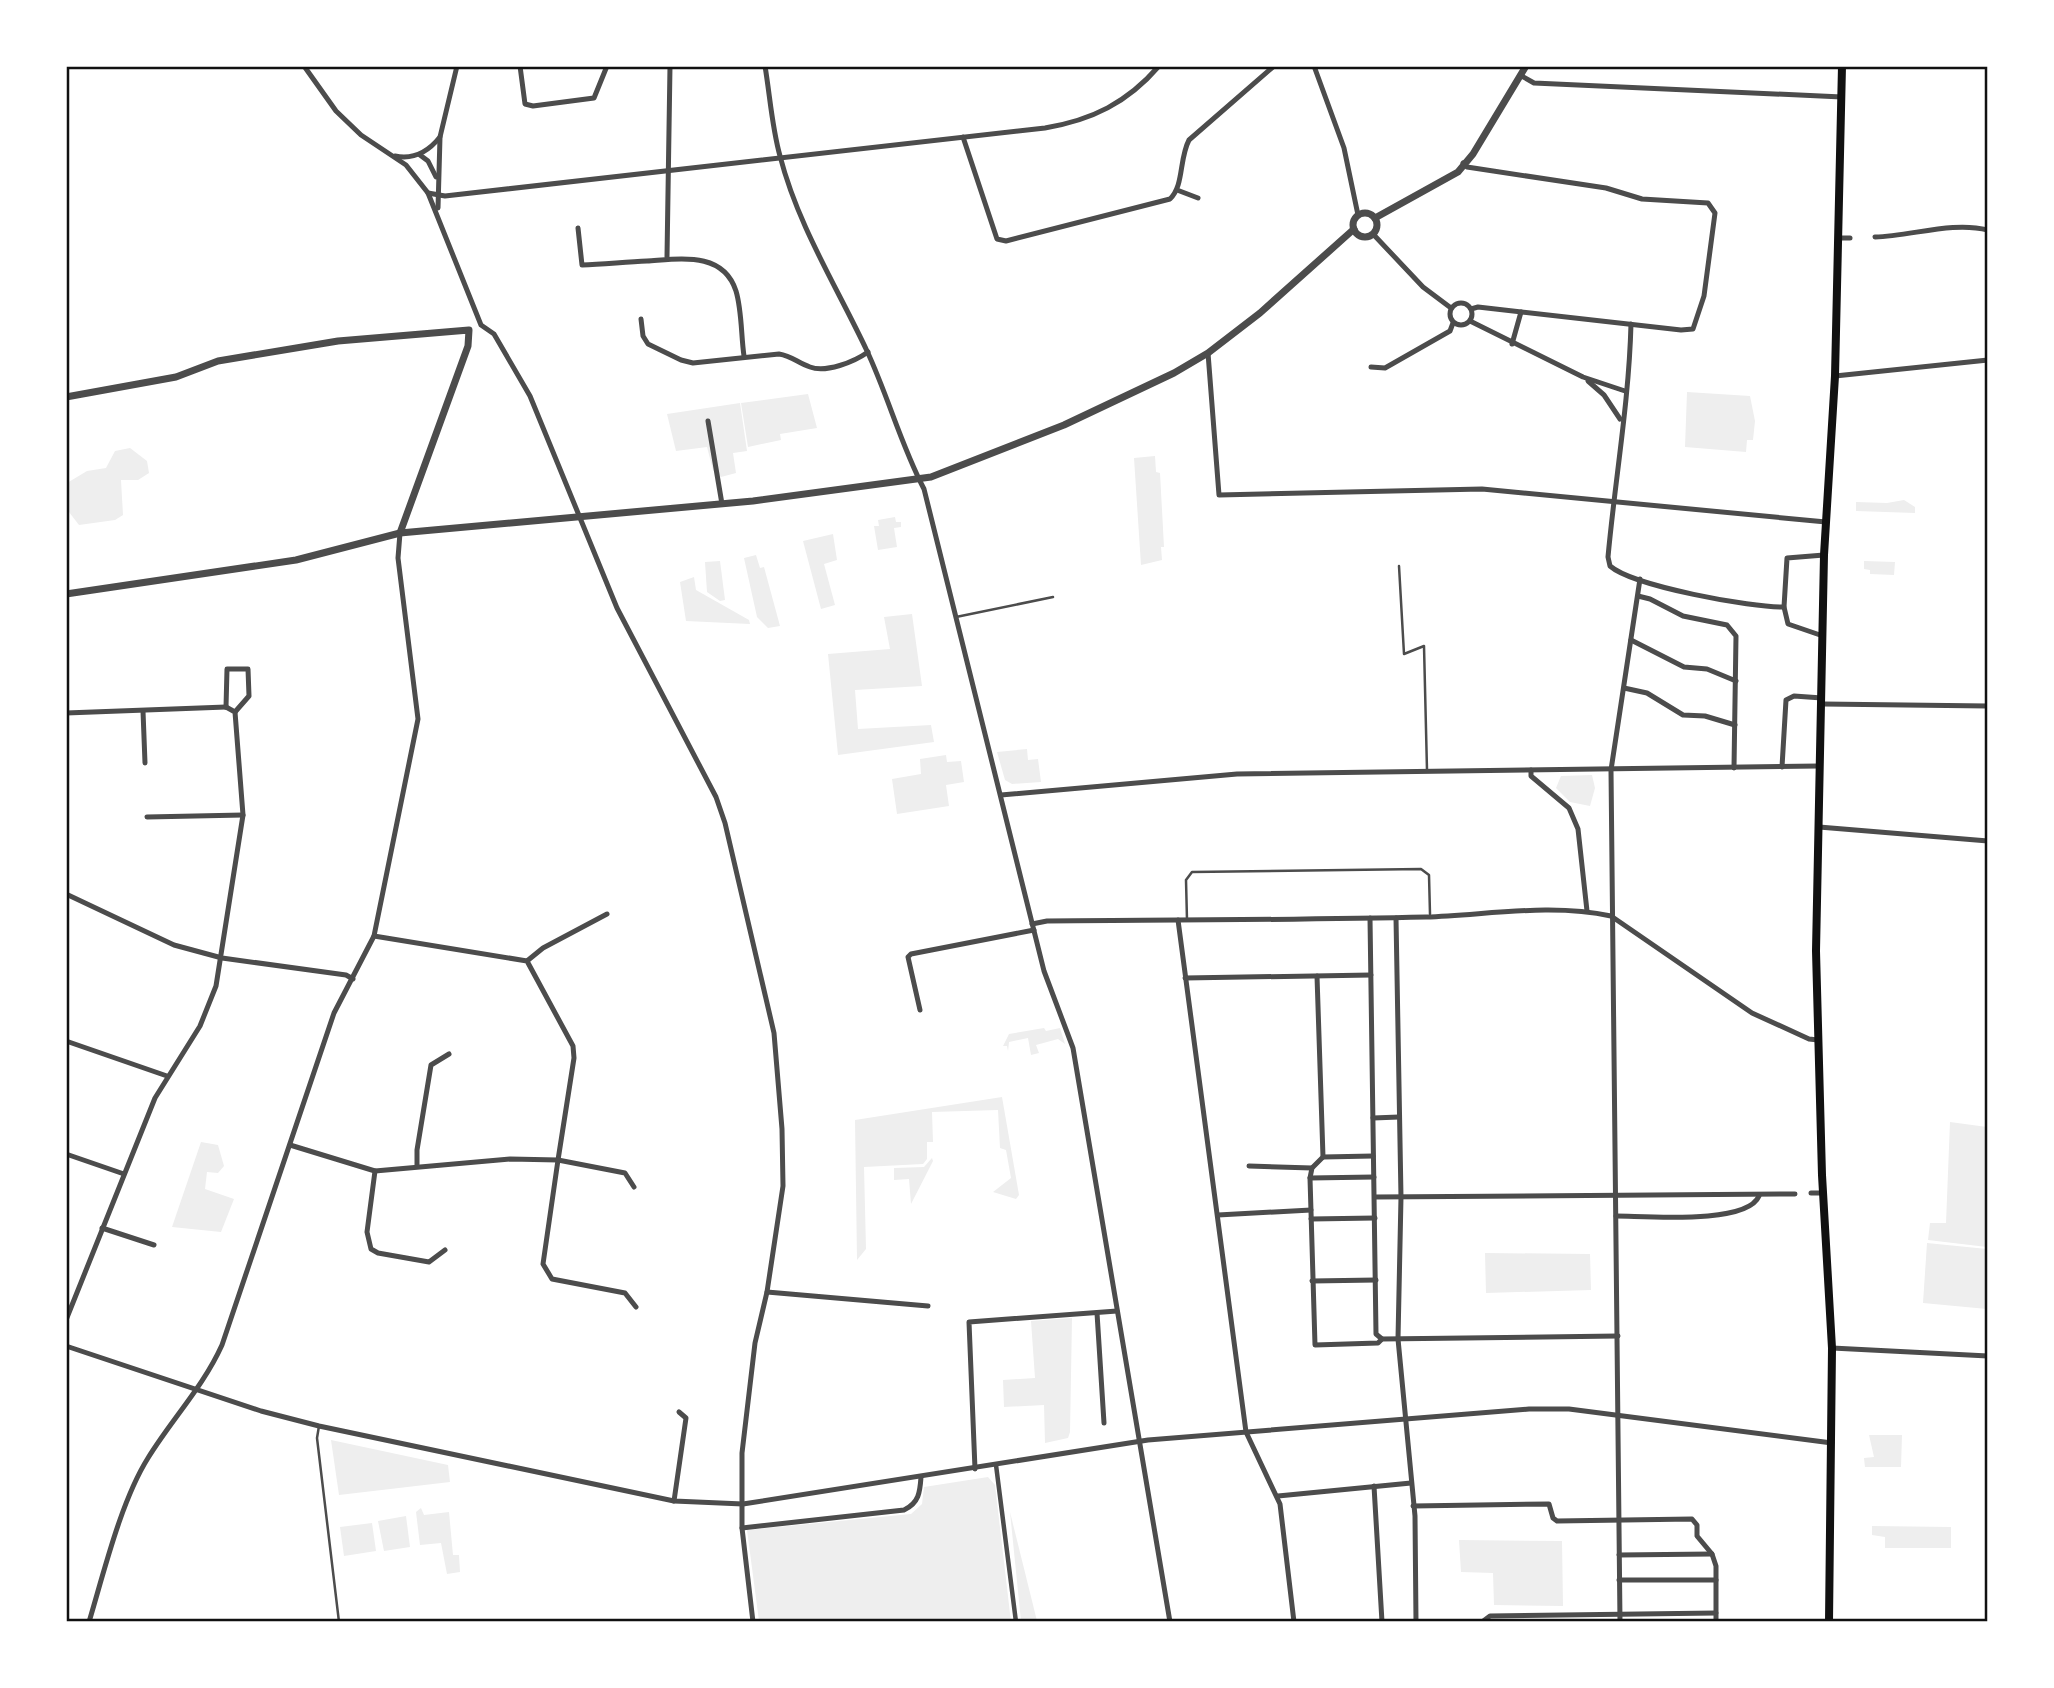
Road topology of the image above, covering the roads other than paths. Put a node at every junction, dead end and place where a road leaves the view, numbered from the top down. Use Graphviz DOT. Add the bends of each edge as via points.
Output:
graph roads {
  1 [pos="304,66"];
  2 [pos="457,66"];
  3 [pos="520,66"];
  4 [pos="607,66"];
  5 [pos="670,66"];
  6 [pos="765,66"];
  7 [pos="1159,66"];
  8 [pos="1274,66"];
  9 [pos="1314,66"];
  10 [pos="1526,66"];
  11 [pos="1842,66"];
  12 [pos="1520,75"];
  13 [pos="1842,97"];
  14 [pos="440,137"];
  15 [pos="963,137"];
  16 [pos="387,153"];
  17 [pos="420,155"];
  18 [pos="780,156"];
  19 [pos="1463,163"];
  20 [pos="666,170"];
  21 [pos="437,180"];
  22 [pos="1177,190"];
  23 [pos="428,193"];
  24 [pos="437,194"];
  25 [pos="1198,198"];
  26 [pos="438,213"];
  27 [pos="1358,215"];
  28 [pos="1375,218"];
  29 [pos="579,228"];
  30 [pos="1354,229"];
  31 [pos="1987,230"];
  32 [pos="1373,234"];
  33 [pos="1850,237"];
  34 [pos="1875,237"];
  35 [pos="1839,238"];
  36 [pos="667,257"];
  37 [pos="1451,308"];
  38 [pos="1471,309"];
  39 [pos="1521,312"];
  40 [pos="641,319"];
  41 [pos="1470,321"];
  42 [pos="1453,323"];
  43 [pos="1631,324"];
  44 [pos="481,325"];
  45 [pos="469,330"];
  46 [pos="1512,344"];
  47 [pos="868,352"];
  48 [pos="1208,353"];
  49 [pos="744,356"];
  50 [pos="1987,360"];
  51 [pos="1371,367"];
  52 [pos="1835,376"];
  53 [pos="1583,377"];
  54 [pos="1625,391"];
  55 [pos="66,397"];
  56 [pos="1621,420"];
  57 [pos="708,421"];
  58 [pos="917,477"];
  59 [pos="1613,502"];
  60 [pos="722,504"];
  61 [pos="578,518"];
  62 [pos="1826,522"];
  63 [pos="400,533"];
  64 [pos="1824,555"];
  65 [pos="1399,566"];
  66 [pos="1640,579"];
  67 [pos="66,594"];
  68 [pos="1638,596"];
  69 [pos="1053,597"];
  70 [pos="1784,607"];
  71 [pos="956,617"];
  72 [pos="1823,636"];
  73 [pos="1632,640"];
  74 [pos="1736,681"];
  75 [pos="1624,688"];
  76 [pos="1823,701"];
  77 [pos="226,706"];
  78 [pos="1987,706"];
  79 [pos="143,711"];
  80 [pos="235,712"];
  81 [pos="66,713"];
  82 [pos="1735,725"];
  83 [pos="145,763"];
  84 [pos="1819,766"];
  85 [pos="1782,767"];
  86 [pos="1734,768"];
  87 [pos="1427,770"];
  88 [pos="1531,770"];
  89 [pos="1611,770"];
  90 [pos="1001,795"];
  91 [pos="243,815"];
  92 [pos="147,817"];
  93 [pos="1819,827"];
  94 [pos="1987,841"];
  95 [pos="66,894"];
  96 [pos="1587,911"];
  97 [pos="607,914"];
  98 [pos="1611,916"];
  99 [pos="1430,917"];
  100 [pos="1370,918"];
  101 [pos="1396,918"];
  102 [pos="1178,920"];
  103 [pos="1187,920"];
  104 [pos="1033,927"];
  105 [pos="374,936"];
  106 [pos="222,958"];
  107 [pos="527,961"];
  108 [pos="1371,975"];
  109 [pos="1317,976"];
  110 [pos="1185,978"];
  111 [pos="353,979"];
  112 [pos="920,1010"];
  113 [pos="1818,1040"];
  114 [pos="66,1041"];
  115 [pos="449,1054"];
  116 [pos="167,1076"];
  117 [pos="1399,1117"];
  118 [pos="1373,1118"];
  119 [pos="290,1145"];
  120 [pos="66,1154"];
  121 [pos="1373,1156"];
  122 [pos="1323,1157"];
  123 [pos="558,1160"];
  124 [pos="417,1166"];
  125 [pos="1249,1166"];
  126 [pos="1312,1168"];
  127 [pos="375,1171"];
  128 [pos="124,1174"];
  129 [pos="1374,1177"];
  130 [pos="1310,1178"];
  131 [pos="634,1186"];
  132 [pos="1811,1193"];
  133 [pos="1824,1193"];
  134 [pos="1795,1194"];
  135 [pos="1616,1196"];
  136 [pos="1759,1196"];
  137 [pos="1375,1197"];
  138 [pos="1401,1197"];
  139 [pos="1311,1210"];
  140 [pos="1219,1215"];
  141 [pos="1616,1216"];
  142 [pos="1375,1218"];
  143 [pos="1311,1219"];
  144 [pos="102,1228"];
  145 [pos="154,1245"];
  146 [pos="445,1250"];
  147 [pos="1376,1280"];
  148 [pos="1312,1281"];
  149 [pos="767,1292"];
  150 [pos="928,1306"];
  151 [pos="636,1307"];
  152 [pos="1117,1311"];
  153 [pos="1097,1312"];
  154 [pos="66,1320"];
  155 [pos="1618,1336"];
  156 [pos="1382,1339"];
  157 [pos="1398,1339"];
  158 [pos="66,1346"];
  159 [pos="1832,1348"];
  160 [pos="1987,1356"];
  161 [pos="198,1390"];
  162 [pos="679,1412"];
  163 [pos="1618,1416"];
  164 [pos="1407,1417"];
  165 [pos="1104,1423"];
  166 [pos="319,1426"];
  167 [pos="1246,1432"];
  168 [pos="1139,1442"];
  169 [pos="1832,1443"];
  170 [pos="996,1465"];
  171 [pos="975,1469"];
  172 [pos="921,1477"];
  173 [pos="1411,1483"];
  174 [pos="1374,1486"];
  175 [pos="1278,1496"];
  176 [pos="674,1501"];
  177 [pos="743,1504"];
  178 [pos="1413,1506"];
  179 [pos="1618,1519"];
  180 [pos="741,1528"];
  181 [pos="1712,1554"];
  182 [pos="1619,1555"];
  183 [pos="1619,1580"];
  184 [pos="1716,1580"];
  185 [pos="1716,1613"];
  186 [pos="1620,1614"];
  187 [pos="89,1622"];
  188 [pos="339,1622"];
  189 [pos="754,1622"];
  190 [pos="1016,1622"];
  191 [pos="1170,1622"];
  192 [pos="1294,1622"];
  193 [pos="1382,1622"];
  194 [pos="1416,1622"];
  195 [pos="1482,1622"];
  196 [pos="1620,1622"];
  197 [pos="1716,1622"];
  198 [pos="1829,1622"];
  1 -- 16 [label="street" via="336,111"];
  2 -- 14 [label="street"];
  3 -- 4 [label="street" via="522,98 533,106 594,98"];
  5 -- 20 [label="street"];
  6 -- 18 [label="street"];
  7 -- 15 [label="street" via="1125,99 1083,120"];
  8 -- 22 [label="street" via="1189,140 1182,153"];
  9 -- 27 [label="street" via="1344,148"];
  10 -- 12 [label="street"];
  11 -- 13 [label="main road"];
  12 -- 13 [label="street" via="1534,83"];
  12 -- 19 [label="street" via="1473,154"];
  13 -- 35 [label="main road"];
  14 -- 17 [label="street"];
  14 -- 21 [label="street"];
  15 -- 18 [label="street"];
  15 -- 22 [label="street" via="1001,242 1162,202"];
  16 -- 17 [label="street" via="405,158"];
  16 -- 23 [label="street" via="406,165"];
  17 -- 21 [label="street"];
  18 -- 20 [label="street"];
  18 -- 47 [label="street" via="821,265"];
  19 -- 28 [label="street" via="1458,172"];
  19 -- 43 [label="street" via="1606,188 1642,199 1713,206 1704,296 1693,329"];
  20 -- 24 [label="street"];
  20 -- 36 [label="street"];
  21 -- 24 [label="street"];
  22 -- 25 [label="street"];
  23 -- 24 [label="street"];
  23 -- 26 [label="street"];
  24 -- 26 [label="street"];
  26 -- 44 [label="street"];
  27 -- 28 [label="street" via="1367,213"];
  27 -- 30 [label="street"];
  28 -- 32 [label="street"];
  29 -- 36 [label="street" via="582,265"];
  30 -- 32 [label="street" via="1362,236"];
  30 -- 48 [label="street"];
  31 -- 34 [label="street" via="1926,230 1909,236"];
  32 -- 37 [label="street" via="1423,287"];
  33 -- 35 [label="street"];
  35 -- 52 [label="main road"];
  36 -- 49 [label="street" via="705,260 723,271 736,290"];
  37 -- 38 [label="street" via="1460,303"];
  37 -- 42 [label="street"];
  38 -- 39 [label="street"];
  38 -- 41 [label="street"];
  39 -- 43 [label="street"];
  39 -- 46 [label="street"];
  40 -- 49 [label="street" via="648,344 681,360 693,363"];
  41 -- 42 [label="street" via="1460,326"];
  41 -- 46 [label="street"];
  42 -- 51 [label="street" via="1450,331 1385,368"];
  43 -- 54 [label="street"];
  44 -- 45 [label="street"];
  44 -- 61 [label="street" via="495,334 530,396"];
  45 -- 55 [label="street" via="312,345 218,361 176,377"];
  45 -- 63 [label="street" via="468,346"];
  46 -- 53 [label="street"];
  47 -- 49 [label="street" via="825,368 807,366 790,355"];
  47 -- 58 [label="street"];
  48 -- 58 [label="street" via="1158,382 1064,425 931,477"];
  48 -- 59 [label="street" via="1219,495 1482,489"];
  50 -- 52 [label="street"];
  52 -- 62 [label="main road"];
  53 -- 54 [label="street"];
  53 -- 56 [label="street"];
  54 -- 56 [label="street"];
  56 -- 59 [label="street"];
  57 -- 60 [label="street"];
  58 -- 60 [label="street"];
  58 -- 71 [label="street" via="924,489"];
  59 -- 62 [label="street"];
  59 -- 66 [label="street" via="1610,566"];
  60 -- 61 [label="street"];
  61 -- 63 [label="street"];
  61 -- 149 [label="street" via="617,608 716,797 738,877 774,1033 782,1129 783,1186"];
  62 -- 64 [label="main road"];
  63 -- 67 [label="street" via="296,560"];
  63 -- 105 [label="street" via="398,558 418,719"];
  64 -- 70 [label="street" via="1787,558"];
  64 -- 72 [label="main road"];
  65 -- 87 [label="lane" via="1404,654 1424,646"];
  66 -- 68 [label="street"];
  66 -- 70 [label="street" via="1755,607"];
  68 -- 73 [label="street"];
  68 -- 74 [label="street" via="1683,616 1727,625 1736,636"];
  69 -- 71 [label="lane"];
  70 -- 72 [label="street" via="1787,624"];
  71 -- 90 [label="street"];
  72 -- 76 [label="main road"];
  73 -- 74 [label="street" via="1684,667 1707,669"];
  73 -- 75 [label="street"];
  74 -- 82 [label="street"];
  75 -- 82 [label="street" via="1647,693 1683,715"];
  75 -- 89 [label="street"];
  76 -- 78 [label="street"];
  76 -- 84 [label="main road"];
  76 -- 85 [label="street" via="1794,696 1786,700"];
  77 -- 79 [label="street"];
  77 -- 80 [label="street"];
  77 -- 80 [label="street" via="227,669 248,669 249,696"];
  79 -- 81 [label="street"];
  79 -- 83 [label="street"];
  80 -- 91 [label="street"];
  82 -- 86 [label="street"];
  84 -- 85 [label="street"];
  84 -- 93 [label="main road"];
  85 -- 86 [label="street"];
  86 -- 89 [label="street"];
  87 -- 88 [label="street"];
  87 -- 90 [label="street" via="1237,774"];
  88 -- 89 [label="street"];
  88 -- 96 [label="street" via="1531,776 1569,808 1578,829"];
  89 -- 98 [label="street"];
  90 -- 104 [label="street"];
  91 -- 92 [label="street"];
  91 -- 106 [label="street"];
  93 -- 94 [label="street"];
  93 -- 113 [label="main road"];
  95 -- 106 [label="street" via="174,945"];
  96 -- 98 [label="street"];
  96 -- 99 [label="street"];
  97 -- 107 [label="street"];
  98 -- 113 [label="street" via="1752,1013"];
  98 -- 135 [label="street"];
  99 -- 101 [label="street"];
  99 -- 103 [label="lane" via="1429,875 1422,869 1192,872 1186,880"];
  100 -- 101 [label="street"];
  100 -- 103 [label="street"];
  100 -- 108 [label="street"];
  101 -- 117 [label="street"];
  102 -- 103 [label="street"];
  102 -- 104 [label="street" via="1047,921"];
  102 -- 110 [label="street"];
  104 -- 112 [label="street" via="911,954"];
  104 -- 152 [label="street" via="1073,1048"];
  105 -- 107 [label="street"];
  105 -- 111 [label="street"];
  106 -- 111 [label="street"];
  106 -- 116 [label="street" via="200,1026"];
  107 -- 123 [label="street" via="573,1046"];
  108 -- 109 [label="street"];
  108 -- 118 [label="street"];
  109 -- 110 [label="street"];
  109 -- 122 [label="street"];
  110 -- 140 [label="street"];
  111 -- 119 [label="street" via="334,1013"];
  113 -- 133 [label="main road"];
  114 -- 116 [label="street"];
  115 -- 124 [label="street" via="431,1065"];
  116 -- 128 [label="street"];
  117 -- 118 [label="street"];
  117 -- 138 [label="street"];
  118 -- 121 [label="street"];
  119 -- 127 [label="street"];
  119 -- 161 [label="street" via="222,1345"];
  120 -- 128 [label="street"];
  121 -- 122 [label="street"];
  121 -- 129 [label="street"];
  122 -- 126 [label="street"];
  123 -- 124 [label="street" via="510,1158"];
  123 -- 131 [label="street" via="625,1173"];
  123 -- 151 [label="street" via="543,1264 546,1272 562,1283 625,1293"];
  124 -- 127 [label="street"];
  125 -- 126 [label="street"];
  126 -- 130 [label="street"];
  127 -- 146 [label="street" via="367,1232 371,1249 429,1262"];
  128 -- 144 [label="street"];
  129 -- 130 [label="street"];
  129 -- 137 [label="street"];
  130 -- 139 [label="street"];
  132 -- 133 [label="street"];
  133 -- 159 [label="main road"];
  134 -- 136 [label="street"];
  135 -- 136 [label="street"];
  135 -- 138 [label="street"];
  135 -- 141 [label="street"];
  136 -- 141 [label="street" via="1757,1202 1733,1214"];
  137 -- 138 [label="street"];
  137 -- 142 [label="street"];
  138 -- 157 [label="street"];
  139 -- 140 [label="street"];
  139 -- 143 [label="street"];
  140 -- 167 [label="street"];
  141 -- 155 [label="street"];
  142 -- 143 [label="street"];
  142 -- 147 [label="street"];
  143 -- 148 [label="street"];
  144 -- 145 [label="street"];
  144 -- 154 [label="street"];
  147 -- 148 [label="street"];
  147 -- 156 [label="street" via="1376,1334"];
  148 -- 156 [label="street" via="1315,1345 1378,1343"];
  149 -- 150 [label="street"];
  149 -- 177 [label="street" via="755,1343 741,1453 739,1492"];
  152 -- 153 [label="street"];
  152 -- 168 [label="street"];
  153 -- 165 [label="street"];
  153 -- 171 [label="street" via="969,1322"];
  155 -- 157 [label="street"];
  155 -- 163 [label="street"];
  156 -- 157 [label="street"];
  157 -- 164 [label="street"];
  158 -- 161 [label="street"];
  159 -- 160 [label="street"];
  159 -- 169 [label="main road"];
  161 -- 166 [label="street"];
  161 -- 187 [label="street" via="141,1472"];
  162 -- 176 [label="street" via="686,1418"];
  163 -- 164 [label="street" via="1529,1409"];
  163 -- 169 [label="street"];
  163 -- 179 [label="street"];
  164 -- 167 [label="street"];
  164 -- 173 [label="street"];
  166 -- 176 [label="street"];
  166 -- 188 [label="lane"];
  167 -- 168 [label="street"];
  167 -- 175 [label="street"];
  168 -- 170 [label="street"];
  168 -- 191 [label="street"];
  169 -- 198 [label="main road"];
  170 -- 171 [label="street"];
  170 -- 190 [label="street"];
  171 -- 172 [label="street"];
  172 -- 177 [label="street"];
  172 -- 180 [label="street" via="917,1500 904,1510"];
  173 -- 174 [label="street"];
  173 -- 178 [label="street"];
  174 -- 175 [label="street"];
  174 -- 193 [label="street"];
  175 -- 192 [label="street"];
  176 -- 177 [label="street"];
  177 -- 180 [label="street"];
  178 -- 179 [label="street" via="1549,1504 1557,1521"];
  178 -- 194 [label="street"];
  179 -- 181 [label="street" via="1692,1519 1697,1536"];
  179 -- 182 [label="street"];
  180 -- 189 [label="street"];
  181 -- 182 [label="street"];
  181 -- 184 [label="street"];
  182 -- 183 [label="street"];
  183 -- 184 [label="street"];
  183 -- 186 [label="street"];
  184 -- 185 [label="street"];
  185 -- 186 [label="street"];
  185 -- 197 [label="street"];
  186 -- 195 [label="street" via="1490,1616"];
  186 -- 196 [label="street"];
}
